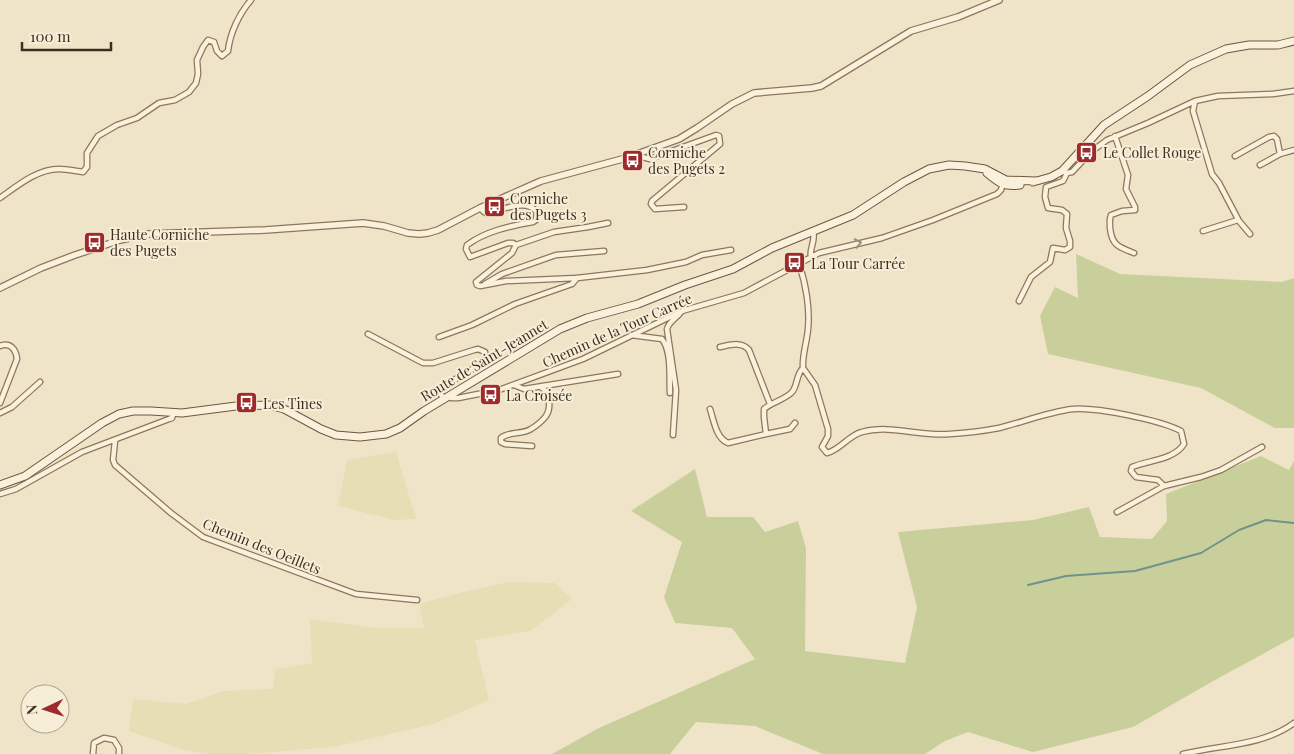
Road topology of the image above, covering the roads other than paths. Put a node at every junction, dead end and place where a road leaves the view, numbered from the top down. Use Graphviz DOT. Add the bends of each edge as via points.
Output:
graph roads {
  1 [pos="252,0"];
  2 [pos="999,0"];
  3 [pos="1294,42"];
  4 [pos="1294,91"];
  5 [pos="1195,101"];
  6 [pos="1115,136"];
  7 [pos="1294,150"];
  8 [pos="640,153"];
  9 [pos="1280,154"];
  10 [pos="1235,156"];
  11 [pos="1260,164"];
  12 [pos="1064,172"];
  13 [pos="1002,181"];
  14 [pos="0,198"];
  15 [pos="684,207"];
  16 [pos="480,208"];
  17 [pos="1238,220"];
  18 [pos="608,223"];
  19 [pos="1203,231"];
  20 [pos="813,232"];
  21 [pos="1250,234"];
  22 [pos="516,244"];
  23 [pos="731,250"];
  24 [pos="604,251"];
  25 [pos="1134,253"];
  26 [pos="811,256"];
  27 [pos="799,264"];
  28 [pos="577,278"];
  29 [pos="484,285"];
  30 [pos="0,288"];
  31 [pos="1019,301"];
  32 [pos="682,311"];
  33 [pos="368,334"];
  34 [pos="631,335"];
  35 [pos="438,337"];
  36 [pos="0,346"];
  37 [pos="720,347"];
  38 [pos="803,368"];
  39 [pos="618,374"];
  40 [pos="40,382"];
  41 [pos="514,385"];
  42 [pos="541,387"];
  43 [pos="670,393"];
  44 [pos="446,397"];
  45 [pos="0,403"];
  46 [pos="770,404"];
  47 [pos="710,409"];
  48 [pos="174,412"];
  49 [pos="0,413"];
  50 [pos="795,423"];
  51 [pos="766,434"];
  52 [pos="673,435"];
  53 [pos="115,440"];
  54 [pos="532,446"];
  55 [pos="1262,447"];
  56 [pos="0,485"];
  57 [pos="1164,486"];
  58 [pos="0,494"];
  59 [pos="1117,512"];
  60 [pos="417,600"];
  61 [pos="1294,723"];
  62 [pos="93,754"];
  63 [pos="118,754"];
  64 [pos="1183,754"];
  1 -- 14 [label="street" via="229,37 228,51 222,56 214,42 208,40 203,47 197,60 196,83 189,92 176,100 159,103 137,118 98,136 87,153 87,167 83,172 58,169 40,174"];
  2 -- 8 [label="street" via="911,31 821,86 754,93 744,97 686,136"];
  3 -- 12 [label="main road" via="1226,49 1190,65 1104,125"];
  4 -- 5 [label="street" via="1218,96"];
  5 -- 6 [label="street"];
  5 -- 17 [label="street" via="1193,112 1212,174"];
  6 -- 12 [label="street" via="1098,145 1072,172"];
  6 -- 25 [label="street" via="1128,175 1126,189 1135,210 1122,210 1111,215 1111,237 1114,243"];
  7 -- 9 [label="street"];
  8 -- 15 [label="street" via="650,159 719,136 720,144 651,204 655,209"];
  8 -- 16 [label="street" via="541,181"];
  9 -- 10 [label="street" via="1274,136"];
  9 -- 11 [label="street"];
  12 -- 13 [label="main road" via="1013,186"];
  12 -- 31 [label="street" via="1063,182 1046,187 1045,197 1048,208 1067,214 1070,247 1065,250 1053,248 1050,262 1031,277"];
  13 -- 20 [label="main road, Route de Saint-Jeannet" via="978,169 958,165 928,169 853,215"];
  26 -- 13 [label="street, Chemin de la Tour Carrée, one-way" via="882,238 933,220 997,194"];
  16 -- 22 [label="street" via="488,213 529,206 537,212 537,217 532,222 503,228 475,240 467,245 470,257 508,243"];
  16 -- 30 [label="street" via="438,230 419,234 363,224 136,236 40,268"];
  17 -- 19 [label="street"];
  17 -- 21 [label="street"];
  18 -- 22 [label="street" via="554,232"];
  20 -- 26 [label="street"];
  20 -- 44 [label="main road, Route de Saint-Jeannet" via="725,272 638,304 572,323"];
  22 -- 29 [label="street" via="512,253 476,282"];
  23 -- 28 [label="street" via="656,269"];
  24 -- 29 [label="street" via="556,256 502,274"];
  26 -- 27 [label="street, Chemin de la Tour Carrée"];
  27 -- 32 [label="street, Chemin de la Tour Carrée" via="744,293"];
  27 -- 38 [label="street" via="808,312"];
  28 -- 29 [label="street" via="506,280"];
  28 -- 35 [label="street" via="572,284 514,304 472,325"];
  32 -- 34 [label="street, Chemin de la Tour Carrée"];
  32 -- 52 [label="street" via="666,328 676,390"];
  33 -- 44 [label="street" via="423,364 483,350 486,358 481,364 442,387 440,393"];
  34 -- 41 [label="street, Chemin de la Tour Carrée" via="583,360"];
  34 -- 43 [label="street" via="665,341"];
  36 -- 45 [label="street" via="12,346 17,359"];
  37 -- 46 [label="street" via="746,346"];
  38 -- 46 [label="street" via="788,396"];
  38 -- 57 [label="street" via="815,385 828,429 822,447 827,453 860,432 888,430 949,434 997,428 1073,409 1088,409 1156,422 1181,431 1184,444 1181,449 1132,467 1136,477 1158,480"];
  39 -- 42 [label="street"];
  40 -- 49 [label="street" via="12,407"];
  41 -- 42 [label="street" via="524,389"];
  41 -- 44 [label="street, Chemin de la Tour Carrée" via="458,398"];
  42 -- 54 [label="street" via="549,399 547,415 532,429 501,438 505,444"];
  44 -- 48 [label="main road, Route de Saint-Jeannet" via="400,428 366,437 328,432 284,409 269,406"];
  46 -- 51 [label="street" via="764,409"];
  47 -- 51 [label="street" via="719,436 728,443"];
  48 -- 53 [label="street" via="172,418"];
  48 -- 56 [label="main road, Route de Saint-Jeannet" via="137,411 114,417 25,476"];
  50 -- 51 [label="street" via="790,429"];
  53 -- 58 [label="street" via="82,452 16,489"];
  53 -- 60 [label="street, Chemin des Oeillets" via="115,465 203,537 356,594"];
  55 -- 57 [label="street" via="1221,470"];
  57 -- 59 [label="street"];
  61 -- 64 [label="street" via="1238,744"];
  62 -- 63 [label="street" via="94,743 104,738 114,740 119,748"];
}
